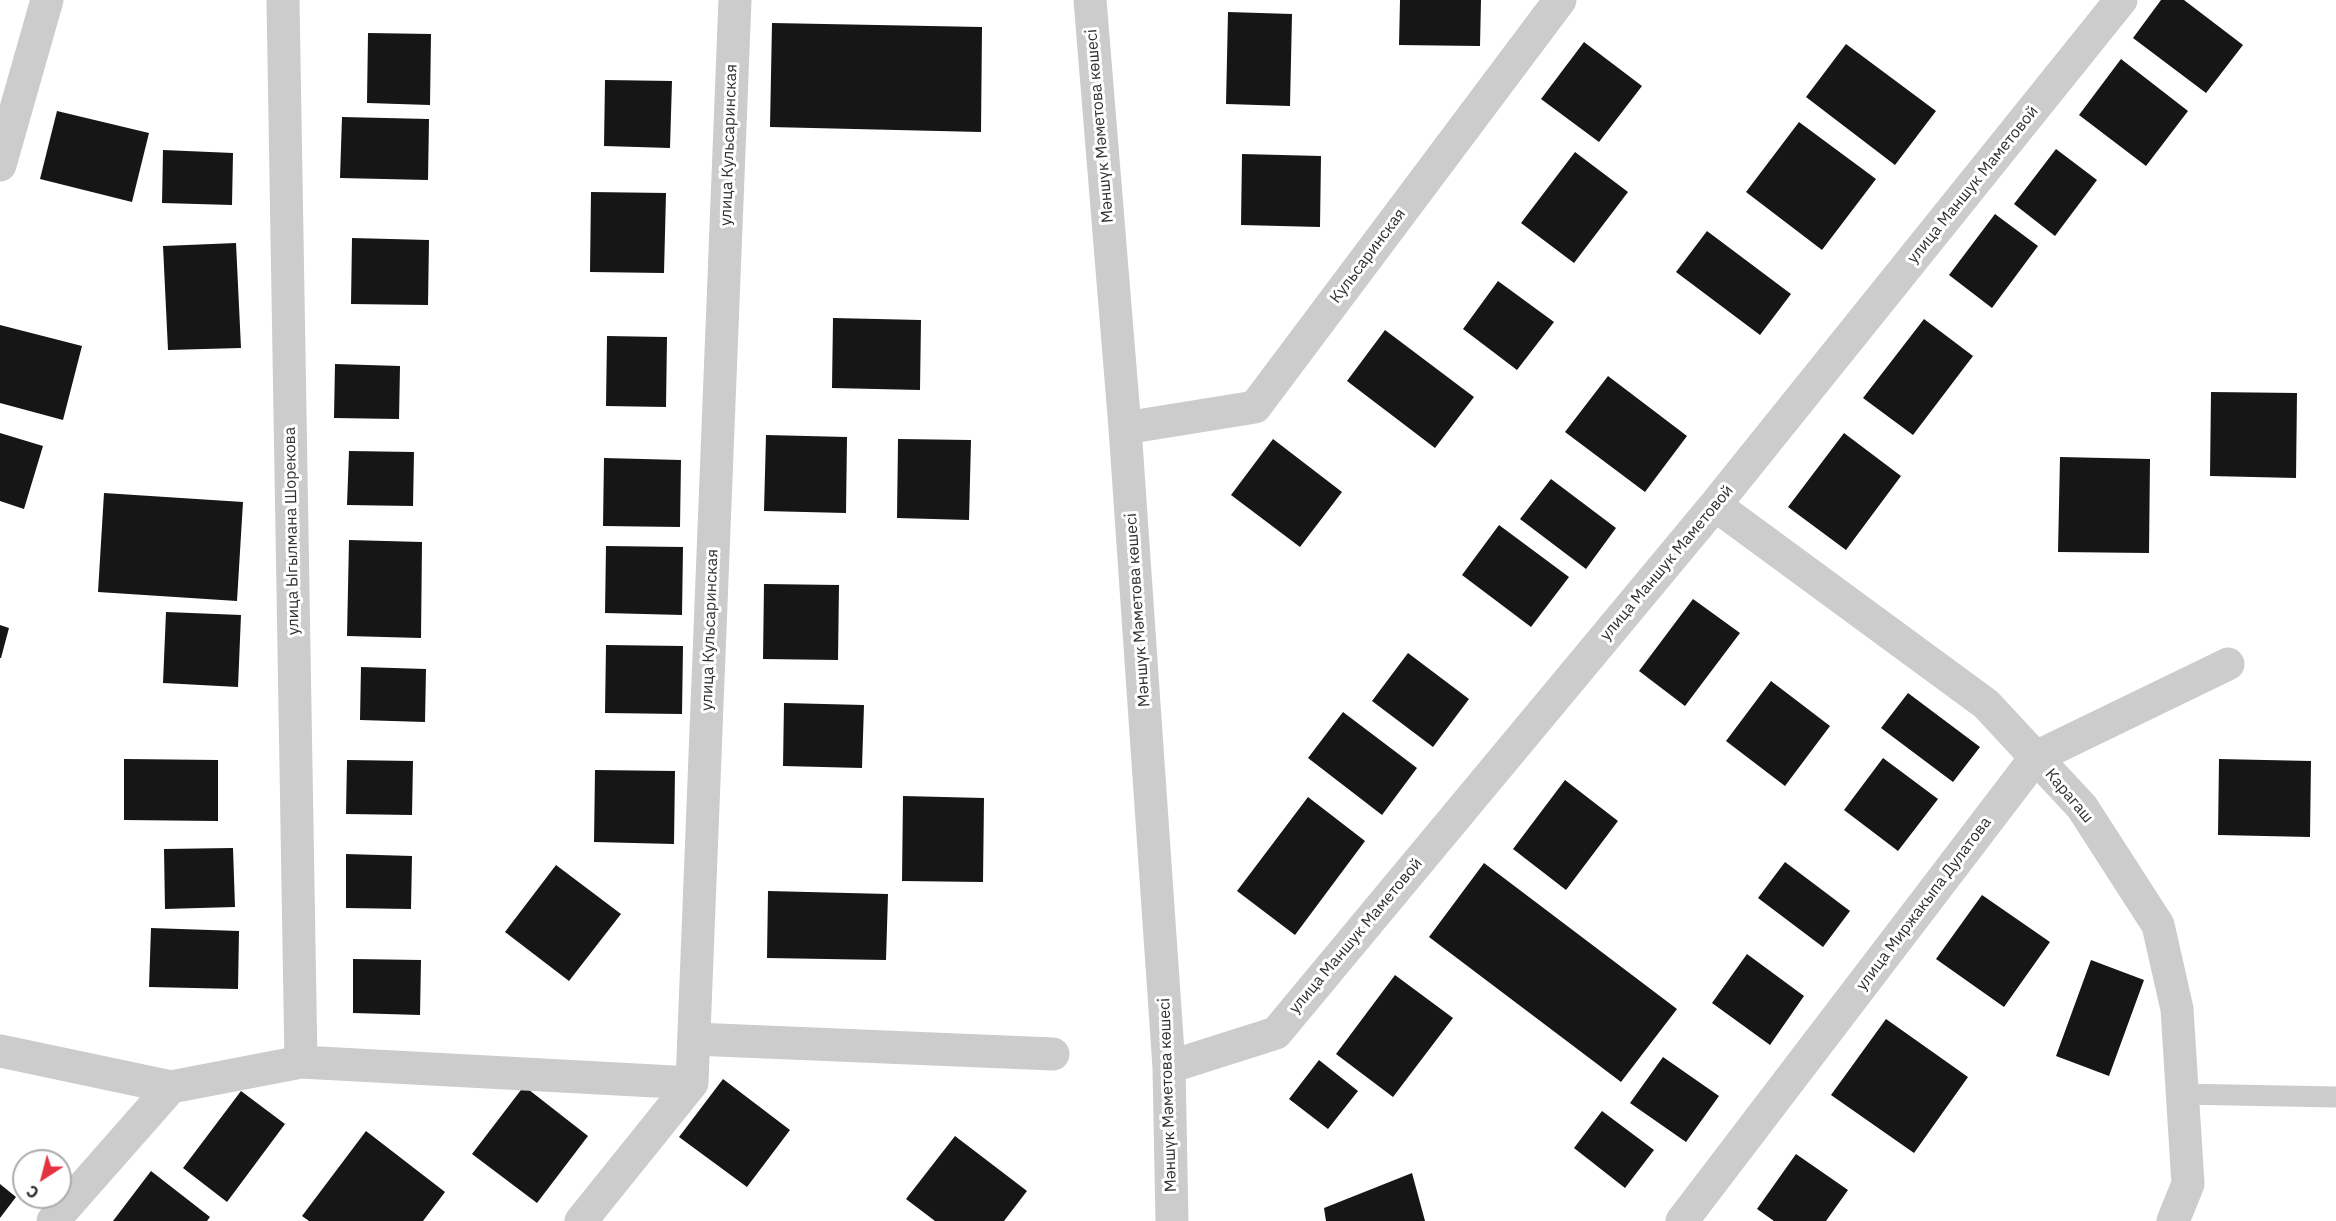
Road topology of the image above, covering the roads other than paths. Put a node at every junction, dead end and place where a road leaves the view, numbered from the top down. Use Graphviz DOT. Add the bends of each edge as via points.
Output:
graph roads {
  1 [pos="47,0"];
  2 [pos="283,0"];
  3 [pos="735,0"];
  4 [pos="1090,0"];
  5 [pos="1560,0"];
  6 [pos="2121,0"];
  7 [pos="0,165"];
  8 [pos="1125,428"];
  9 [pos="1715,505"];
  10 [pos="2228,664"];
  11 [pos="2036,757"];
  12 [pos="694,1039"];
  13 [pos="0,1051"];
  14 [pos="1053,1054"];
  15 [pos="301,1062"];
  16 [pos="1169,1067"];
  17 [pos="692,1083"];
  18 [pos="171,1087"];
  19 [pos="2180,1094"];
  20 [pos="2336,1097"];
  21 [pos="53,1221"];
  22 [pos="581,1221"];
  23 [pos="1172,1221"];
  24 [pos="1682,1221"];
  25 [pos="2173,1221"];
  1 -- 7 [label="street"];
  2 -- 15 [label="street, улица Ыгылмана Шорекова"];
  3 -- 12 [label="street, улица Кульсаринская"];
  4 -- 8 [label="street, Мәншүк Мәметова көшесі"];
  5 -- 8 [label="street, Кульсаринская" via="1255,407"];
  6 -- 9 [label="street, улица Маншук Маметовой"];
  8 -- 16 [label="street, Мәншүк Мәметова көшесі"];
  9 -- 11 [label="street, Карагаш" via="1986,704"];
  9 -- 16 [label="street, улица Маншук Маметовой" via="1276,1033"];
  10 -- 11 [label="street, улица Миржакыпа Дулатова"];
  11 -- 19 [label="street, Карагаш" via="2082,807 2158,925 2177,1009"];
  11 -- 24 [label="street, улица Миржакыпа Дулатова"];
  12 -- 14 [label="street"];
  12 -- 17 [label="street, улица Кульсаринская"];
  13 -- 18 [label="street"];
  15 -- 17 [label="street"];
  15 -- 18 [label="street"];
  16 -- 23 [label="street, Мәншүк Мәметова көшесі"];
  17 -- 22 [label="street"];
  18 -- 21 [label="street"];
  19 -- 20 [label="lane"];
  19 -- 25 [label="street, Карагаш" via="2188,1184"];
}
